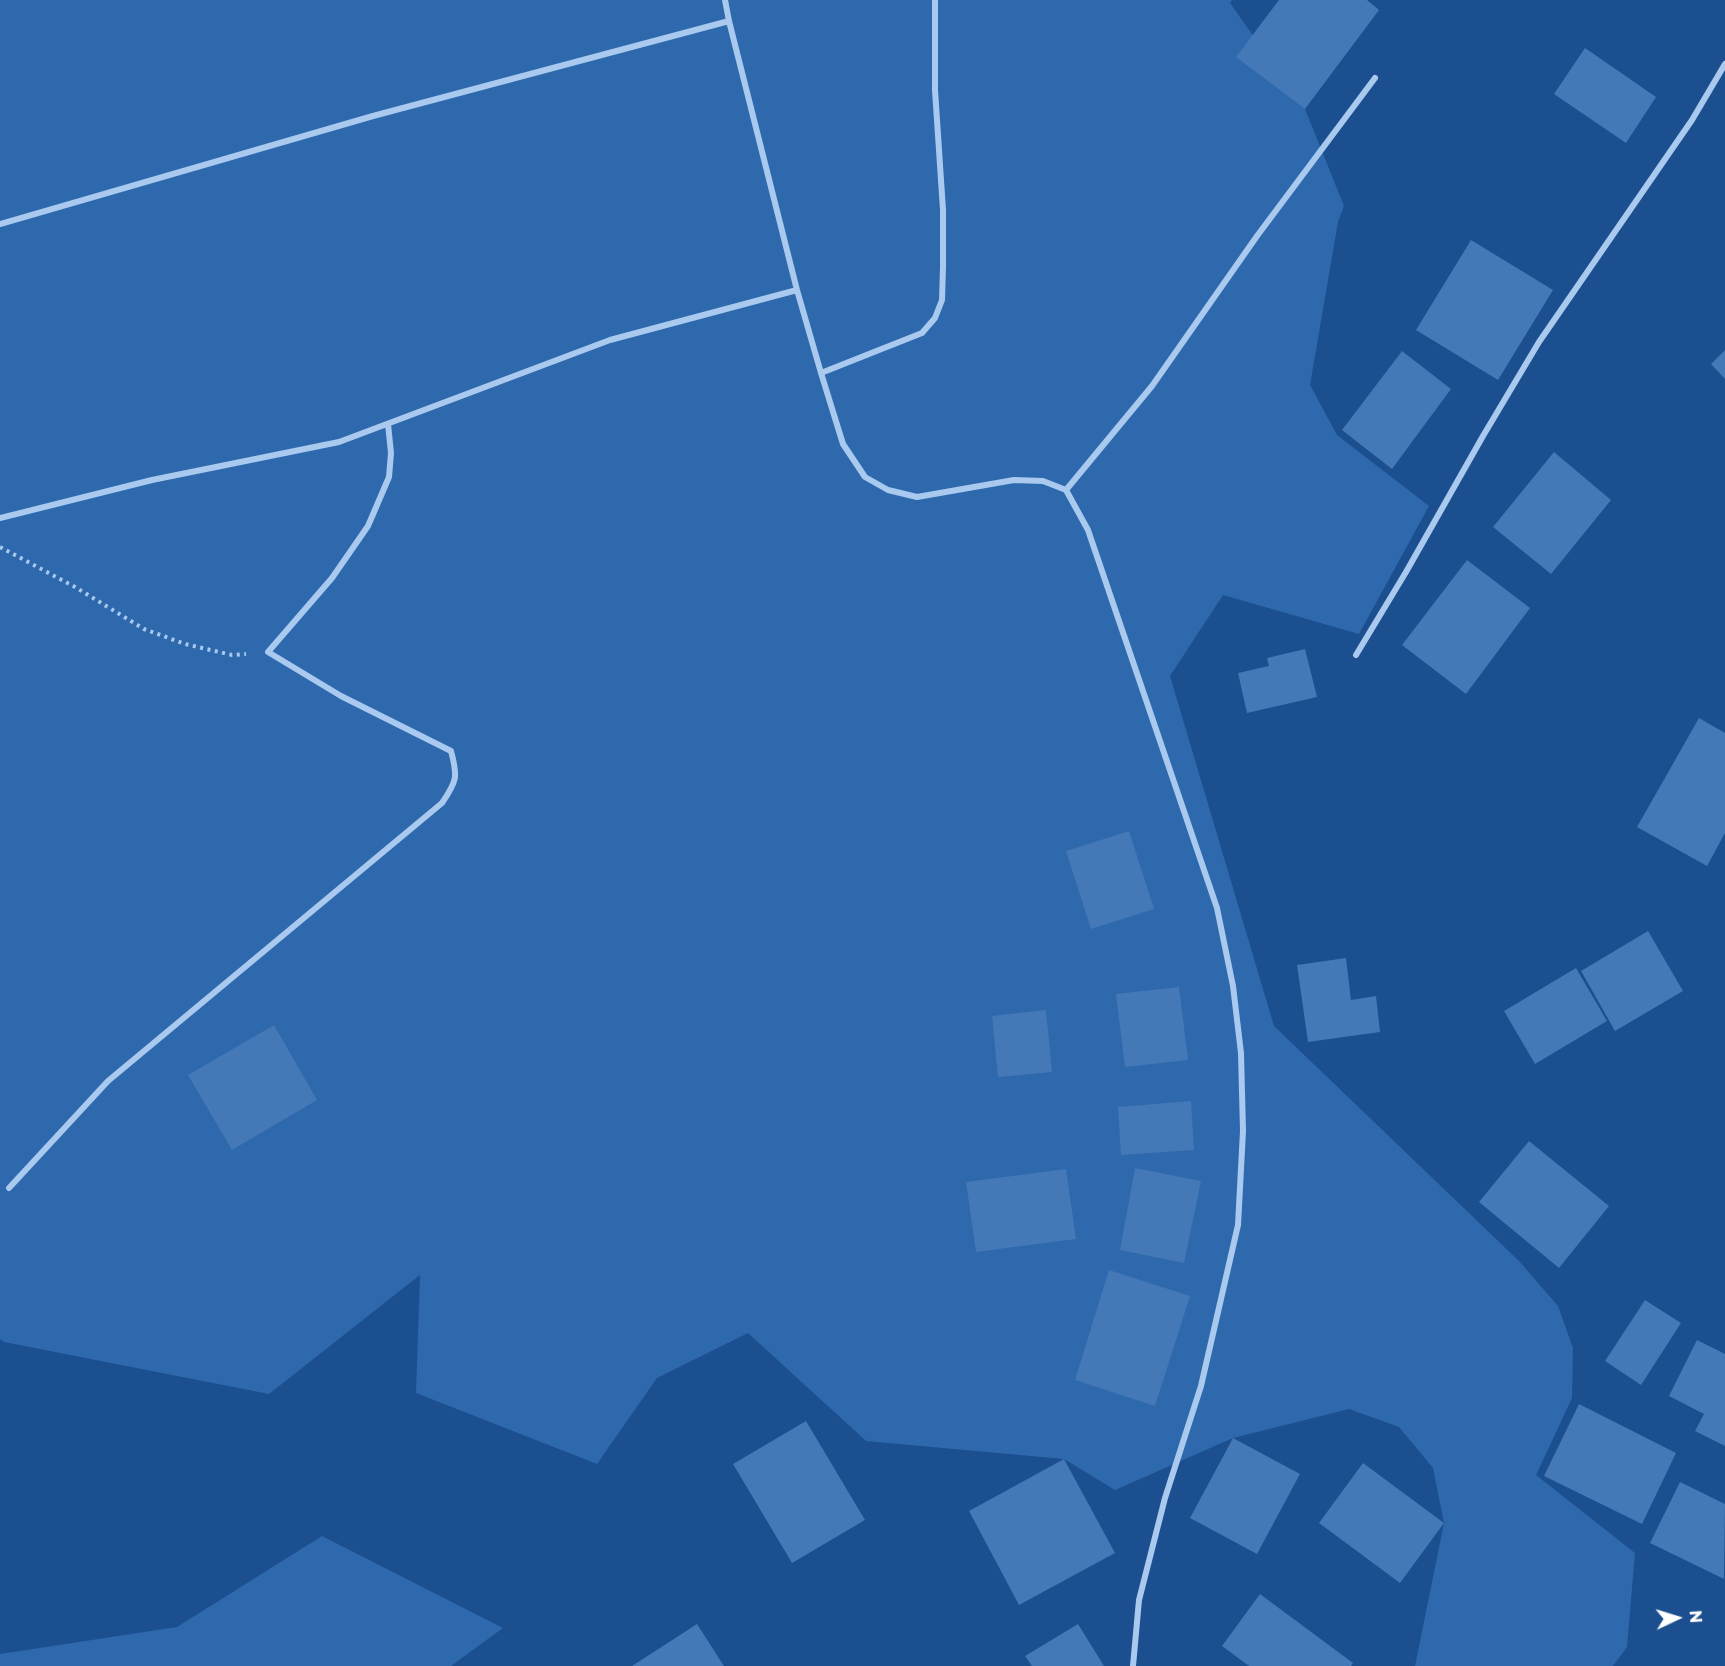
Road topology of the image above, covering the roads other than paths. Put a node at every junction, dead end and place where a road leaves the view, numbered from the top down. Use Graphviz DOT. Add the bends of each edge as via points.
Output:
graph roads {
  1 [pos="725,0"];
  2 [pos="935,0"];
  3 [pos="729,21"];
  4 [pos="1725,64"];
  5 [pos="1375,78"];
  6 [pos="0,224"];
  7 [pos="797,290"];
  8 [pos="821,373"];
  9 [pos="388,424"];
  10 [pos="1066,490"];
  11 [pos="0,518"];
  12 [pos="1356,655"];
  13 [pos="9,1188"];
  14 [pos="1133,1666"];
  1 -- 3 [label="street"];
  2 -- 8 [label="street" via="935,90 943,210 942,300 935,318 922,333"];
  3 -- 6 [label="street" via="373,116"];
  3 -- 7 [label="street"];
  4 -- 12 [label="street" via="1692,120 1539,342"];
  5 -- 10 [label="street" via="1152,386"];
  7 -- 8 [label="street"];
  7 -- 9 [label="street" via="610,340"];
  8 -- 10 [label="street" via="843,444 865,477 888,490 917,497 1014,480 1043,481"];
  9 -- 11 [label="street" via="339,442 152,480"];
  9 -- 13 [label="street" via="390,477 368,526 332,578 268,652 342,696 451,751 456,770 453,787 442,803 108,1081"];
  10 -- 14 [label="street" via="1088,530 1217,908 1233,986 1241,1053 1243,1131 1238,1225 1201,1386 1165,1498 1139,1600"];
}
